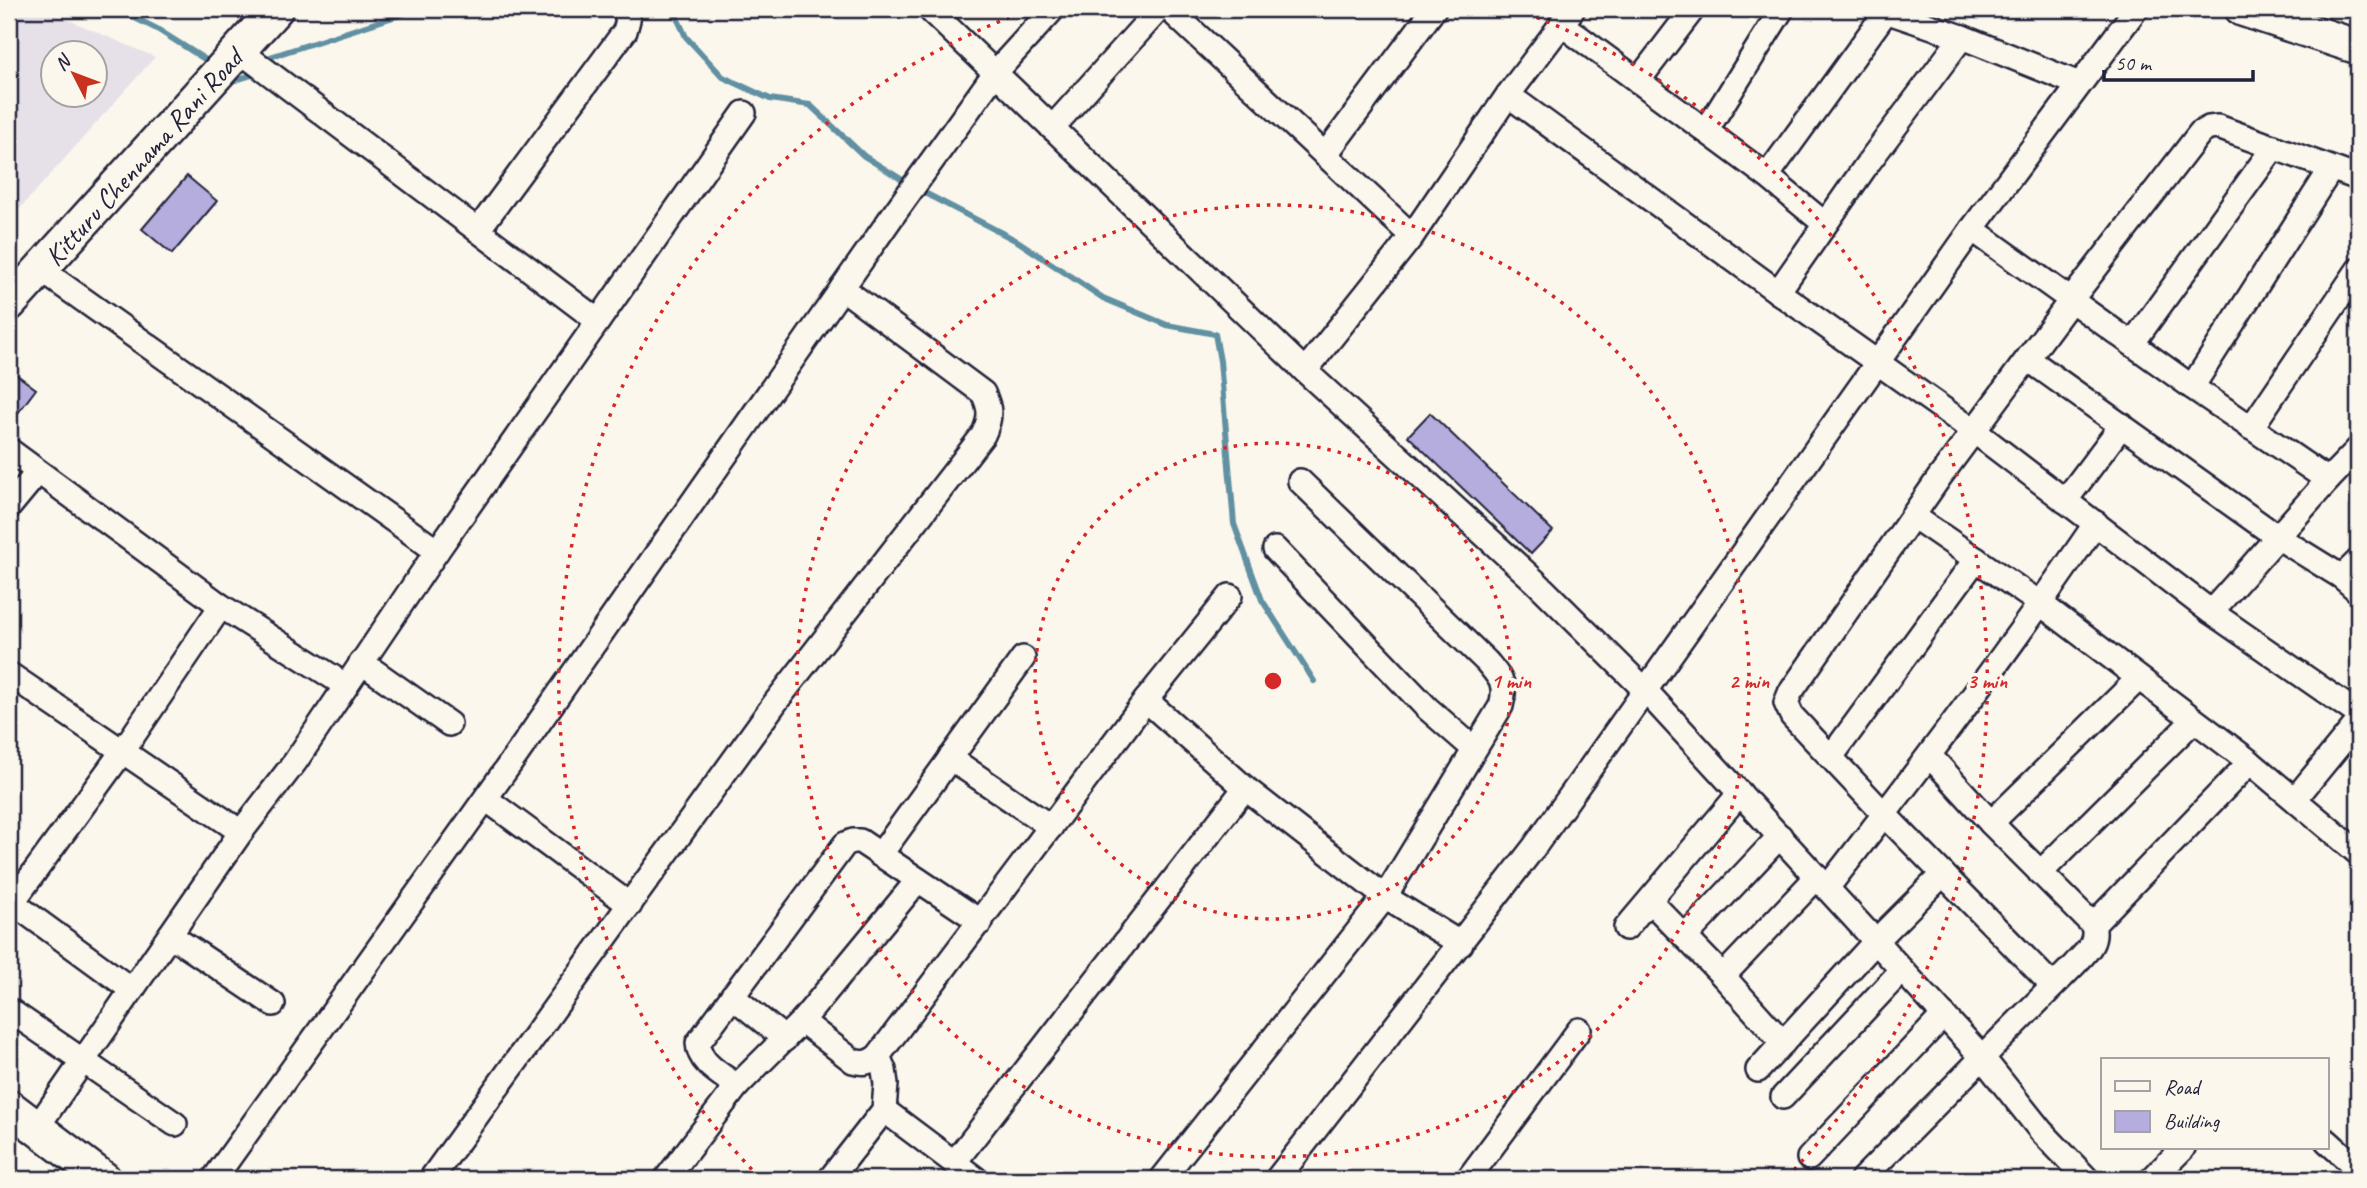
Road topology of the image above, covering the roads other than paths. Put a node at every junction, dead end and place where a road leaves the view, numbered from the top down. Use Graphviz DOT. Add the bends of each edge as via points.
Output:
graph roads {
  1 [pos="276,9"];
  2 [pos="624,9"];
  3 [pos="929,9"];
  4 [pos="1053,9"];
  5 [pos="1159,9"];
  6 [pos="1169,9"];
  7 [pos="1434,9"];
  8 [pos="1693,9"];
  9 [pos="1782,9"];
  10 [pos="2136,9"];
  11 [pos="2242,9"];
  12 [pos="1885,10"];
  13 [pos="1567,17"];
  14 [pos="1962,37"];
  15 [pos="2358,47"];
  16 [pos="240,51"];
  17 [pos="995,73"];
  18 [pos="1638,81"];
  19 [pos="2079,85"];
  20 [pos="1508,95"];
  21 [pos="744,113"];
  22 [pos="1052,128"];
  23 [pos="1706,131"];
  24 [pos="2274,147"];
  25 [pos="1325,155"];
  26 [pos="2331,169"];
  27 [pos="1767,176"];
  28 [pos="2358,178"];
  29 [pos="1825,224"];
  30 [pos="1972,229"];
  31 [pos="478,230"];
  32 [pos="1412,236"];
  33 [pos="40,269"];
  34 [pos="2358,270"];
  35 [pos="842,288"];
  36 [pos="1778,292"];
  37 [pos="2071,300"];
  38 [pos="9,303"];
  39 [pos="598,321"];
  40 [pos="2132,344"];
  41 [pos="2028,359"];
  42 [pos="1877,363"];
  43 [pos="1306,371"];
  44 [pos="2192,387"];
  45 [pos="2122,425"];
  46 [pos="2251,428"];
  47 [pos="1974,431"];
  48 [pos="2358,449"];
  49 [pos="9,450"];
  50 [pos="38,472"];
  51 [pos="2328,480"];
  52 [pos="1300,481"];
  53 [pos="2065,501"];
  54 [pos="9,507"];
  55 [pos="1913,516"];
  56 [pos="2096,523"];
  57 [pos="2279,538"];
  58 [pos="1275,549"];
  59 [pos="437,551"];
  60 [pos="1976,559"];
  61 [pos="2358,561"];
  62 [pos="2350,584"];
  63 [pos="1230,596"];
  64 [pos="2041,604"];
  65 [pos="221,606"];
  66 [pos="2211,612"];
  67 [pos="1023,658"];
  68 [pos="361,662"];
  69 [pos="9,674"];
  70 [pos="2138,679"];
  71 [pos="345,685"];
  72 [pos="1644,689"];
  73 [pos="1146,700"];
  74 [pos="2358,714"];
  75 [pos="2194,720"];
  76 [pos="2358,722"];
  77 [pos="449,724"];
  78 [pos="1474,749"];
  79 [pos="122,752"];
  80 [pos="1930,756"];
  81 [pos="1831,757"];
  82 [pos="950,758"];
  83 [pos="2250,762"];
  84 [pos="1245,788"];
  85 [pos="1740,793"];
  86 [pos="486,799"];
  87 [pos="2295,799"];
  88 [pos="1884,814"];
  89 [pos="1992,823"];
  90 [pos="1051,827"];
  91 [pos="241,832"];
  92 [pos="1780,836"];
  93 [pos="2358,853"];
  94 [pos="880,855"];
  95 [pos="2040,873"];
  96 [pos="1943,874"];
  97 [pos="918,880"];
  98 [pos="1822,882"];
  99 [pos="1385,897"];
  100 [pos="1650,901"];
  101 [pos="10,903"];
  102 [pos="630,905"];
  103 [pos="981,922"];
  104 [pos="2093,925"];
  105 [pos="1626,928"];
  106 [pos="170,935"];
  107 [pos="1685,937"];
  108 [pos="1876,941"];
  109 [pos="1461,944"];
  110 [pos="1902,970"];
  111 [pos="1723,976"];
  112 [pos="2053,986"];
  113 [pos="132,990"];
  114 [pos="732,996"];
  115 [pos="273,1003"];
  116 [pos="9,1010"];
  117 [pos="1944,1016"];
  118 [pos="802,1021"];
  119 [pos="1578,1030"];
  120 [pos="785,1039"];
  121 [pos="1783,1043"];
  122 [pos="878,1056"];
  123 [pos="1982,1057"];
  124 [pos="83,1060"];
  125 [pos="1758,1070"];
  126 [pos="737,1086"];
  127 [pos="1783,1097"];
  128 [pos="9,1107"];
  129 [pos="884,1110"];
  130 [pos="175,1124"];
  131 [pos="36,1129"];
  132 [pos="2328,1142"];
  133 [pos="2181,1150"];
  134 [pos="1809,1158"];
  135 [pos="954,1163"];
  136 [pos="2358,1169"];
  137 [pos="104,1179"];
  138 [pos="214,1179"];
  139 [pos="431,1179"];
  140 [pos="666,1179"];
  141 [pos="831,1179"];
  142 [pos="976,1179"];
  143 [pos="1162,1179"];
  144 [pos="1277,1179"];
  145 [pos="1468,1179"];
  146 [pos="1862,1179"];
  147 [pos="2087,1179"];
  148 [pos="2152,1179"];
  1 -- 16 [label="street, Kitturu Chennama Rani Road"];
  2 -- 31 [label="street" via="625,31"];
  3 -- 17 [label="street"];
  4 -- 17 [label="street"];
  5 -- 22 [label="street"];
  6 -- 25 [label="street"];
  7 -- 25 [label="street"];
  8 -- 18 [label="street"];
  9 -- 23 [label="street"];
  10 -- 19 [label="street"];
  11 -- 15 [label="street"];
  12 -- 14 [label="street"];
  12 -- 27 [label="street"];
  13 -- 18 [label="street"];
  13 -- 20 [label="street"];
  14 -- 19 [label="street"];
  14 -- 29 [label="street"];
  16 -- 31 [label="street"];
  16 -- 33 [label="street, Kitturu Chennama Rani Road"];
  17 -- 22 [label="street"];
  17 -- 35 [label="street"];
  18 -- 23 [label="street"];
  19 -- 30 [label="street"];
  20 -- 32 [label="street"];
  20 -- 36 [label="street"];
  21 -- 39 [label="street"];
  22 -- 43 [label="street"];
  23 -- 27 [label="street"];
  24 -- 26 [label="street"];
  24 -- 37 [label="street" via="2218,127 2200,133"];
  24 -- 40 [label="street"];
  25 -- 32 [label="street"];
  26 -- 28 [label="street"];
  26 -- 44 [label="street"];
  27 -- 29 [label="street"];
  29 -- 36 [label="street"];
  30 -- 37 [label="street"];
  30 -- 42 [label="street"];
  31 -- 39 [label="street"];
  32 -- 43 [label="street"];
  33 -- 38 [label="street, Kitturu Chennama Rani Road"];
  33 -- 59 [label="street"];
  34 -- 46 [label="street"];
  35 -- 86 [label="street"];
  35 -- 102 [label="street" via="983,393 990,408 989,422 775,703"];
  36 -- 42 [label="street"];
  37 -- 40 [label="street"];
  37 -- 41 [label="street"];
  39 -- 59 [label="street"];
  40 -- 44 [label="street"];
  41 -- 45 [label="street"];
  41 -- 47 [label="street"];
  42 -- 47 [label="street"];
  42 -- 72 [label="street"];
  43 -- 72 [label="street"];
  44 -- 46 [label="street"];
  45 -- 53 [label="street"];
  45 -- 57 [label="street"];
  46 -- 51 [label="street"];
  47 -- 53 [label="street"];
  47 -- 55 [label="street"];
  48 -- 51 [label="street"];
  49 -- 50 [label="street"];
  50 -- 54 [label="street"];
  50 -- 65 [label="street"];
  51 -- 57 [label="street"];
  52 -- 78 [label="street" via="1502,680 1501,706"];
  53 -- 56 [label="street"];
  55 -- 60 [label="street"];
  55 -- 81 [label="street" via="1786,703 1792,716"];
  56 -- 64 [label="street"];
  56 -- 66 [label="street"];
  57 -- 62 [label="street"];
  57 -- 66 [label="street"];
  58 -- 78 [label="street" via="1427,708"];
  59 -- 68 [label="street"];
  60 -- 64 [label="street"];
  60 -- 81 [label="street"];
  61 -- 62 [label="street"];
  63 -- 73 [label="street"];
  64 -- 70 [label="street"];
  64 -- 80 [label="street"];
  65 -- 71 [label="street"];
  65 -- 79 [label="street"];
  66 -- 74 [label="street"];
  67 -- 82 [label="street"];
  68 -- 71 [label="street"];
  68 -- 77 [label="street"];
  69 -- 79 [label="street"];
  70 -- 75 [label="street"];
  70 -- 89 [label="street"];
  71 -- 91 [label="street" via="295,762"];
  72 -- 85 [label="street"];
  72 -- 109 [label="street"];
  73 -- 84 [label="street"];
  73 -- 90 [label="street"];
  75 -- 83 [label="street"];
  75 -- 95 [label="street"];
  76 -- 87 [label="street"];
  78 -- 99 [label="street"];
  79 -- 91 [label="street"];
  79 -- 101 [label="street"];
  80 -- 88 [label="street"];
  80 -- 89 [label="street"];
  81 -- 88 [label="street"];
  82 -- 90 [label="street"];
  82 -- 94 [label="street"];
  83 -- 87 [label="street"];
  83 -- 104 [label="street"];
  84 -- 99 [label="street"];
  84 -- 135 [label="street"];
  85 -- 92 [label="street"];
  85 -- 100 [label="street"];
  86 -- 102 [label="street"];
  86 -- 138 [label="street"];
  87 -- 93 [label="street"];
  88 -- 96 [label="street"];
  88 -- 98 [label="street"];
  89 -- 95 [label="street"];
  90 -- 103 [label="street"];
  91 -- 106 [label="street"];
  92 -- 98 [label="street"];
  92 -- 107 [label="street"];
  94 -- 97 [label="street"];
  94 -- 114 [label="street" via="860,841 845,845"];
  95 -- 104 [label="street"];
  96 -- 108 [label="street"];
  96 -- 112 [label="street"];
  97 -- 103 [label="street"];
  97 -- 118 [label="street"];
  98 -- 108 [label="street"];
  98 -- 111 [label="street"];
  99 -- 109 [label="street"];
  99 -- 143 [label="street"];
  100 -- 105 [label="street"];
  100 -- 107 [label="street"];
  101 -- 113 [label="street"];
  102 -- 139 [label="street"];
  103 -- 122 [label="street"];
  104 -- 112 [label="street" via="2093,944"];
  106 -- 113 [label="street"];
  106 -- 115 [label="street"];
  107 -- 111 [label="street"];
  108 -- 110 [label="street"];
  108 -- 121 [label="street"];
  109 -- 144 [label="street"];
  110 -- 117 [label="street"];
  110 -- 127 [label="street"];
  111 -- 121 [label="street"];
  112 -- 123 [label="street"];
  113 -- 124 [label="street"];
  114 -- 120 [label="street"];
  114 -- 126 [label="street" via="698,1043 698,1052"];
  116 -- 124 [label="street"];
  117 -- 123 [label="street"];
  117 -- 134 [label="street"];
  118 -- 120 [label="street"];
  118 -- 122 [label="street" via="853,1061 870,1062"];
  119 -- 145 [label="street"];
  120 -- 126 [label="street"];
  121 -- 125 [label="street"];
  122 -- 129 [label="street" via="885,1077"];
  123 -- 146 [label="street"];
  123 -- 147 [label="street" via="2041,1131"];
  124 -- 130 [label="street"];
  124 -- 131 [label="street"];
  126 -- 140 [label="street"];
  128 -- 131 [label="street"];
  129 -- 135 [label="street"];
  129 -- 141 [label="street"];
  131 -- 137 [label="street"];
  132 -- 136 [label="street"];
  133 -- 148 [label="street"];
  135 -- 142 [label="street"];
}
